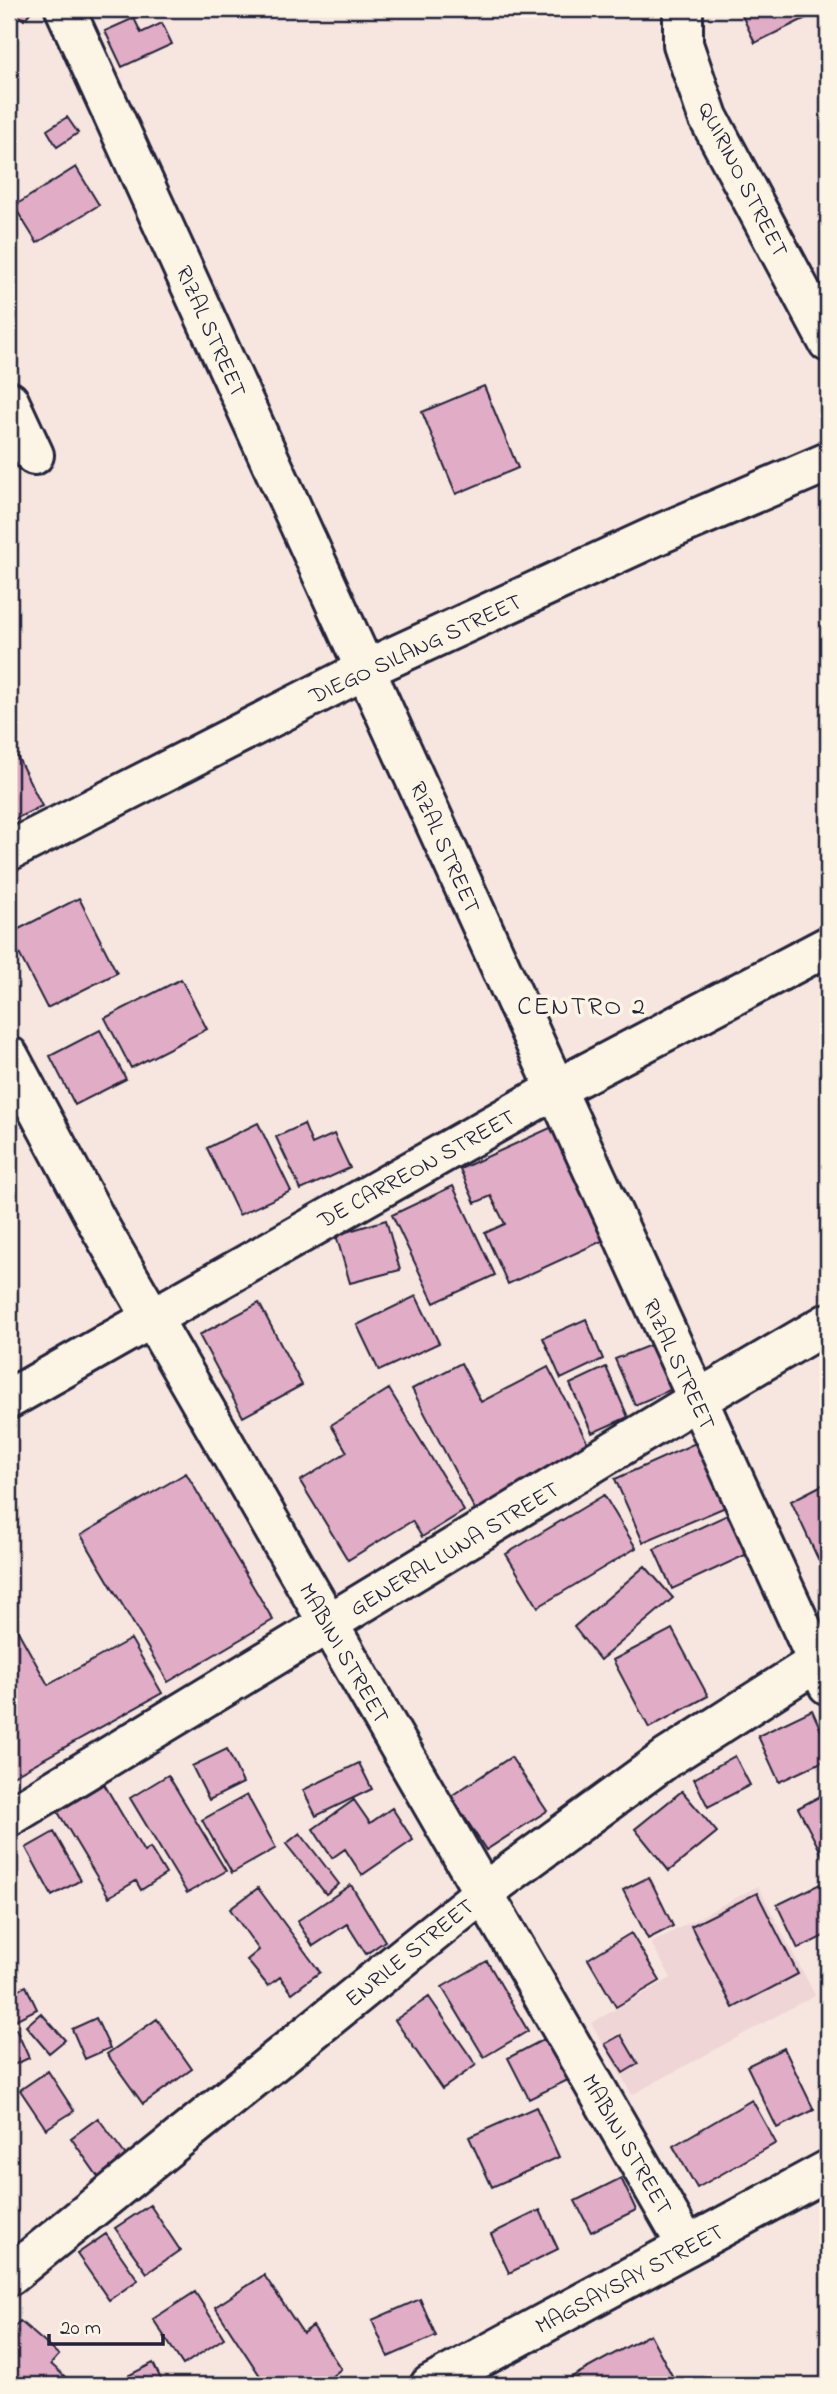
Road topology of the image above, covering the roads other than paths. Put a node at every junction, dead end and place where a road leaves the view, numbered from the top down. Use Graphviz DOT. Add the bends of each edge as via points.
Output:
graph roads {
  1 [pos="65,9"];
  2 [pos="683,9"];
  3 [pos="828,342"];
  4 [pos="9,401"];
  5 [pos="34,455"];
  6 [pos="828,462"];
  7 [pos="366,669"];
  8 [pos="9,851"];
  9 [pos="828,946"];
  10 [pos="9,1056"];
  11 [pos="555,1090"];
  12 [pos="151,1317"];
  13 [pos="828,1323"];
  14 [pos="9,1399"];
  15 [pos="696,1400"];
  16 [pos="328,1624"];
  17 [pos="825,1667"];
  18 [pos="9,1817"];
  19 [pos="484,1892"];
  20 [pos="828,2170"];
  21 [pos="687,2246"];
  22 [pos="9,2276"];
  23 [pos="430,2385"];
  1 -- 7 [label="street, RIZAL STREET"];
  2 -- 3 [label="street, QUIRINO STREET" via="683,44 708,117"];
  4 -- 5 [label="street"];
  6 -- 7 [label="street, DIEGO SILANG STREET"];
  7 -- 8 [label="street, DIEGO SILANG STREET"];
  7 -- 11 [label="street, RIZAL STREET"];
  9 -- 11 [label="street, DE CARREON STREET"];
  10 -- 12 [label="street, MABINI STREET"];
  11 -- 12 [label="street, DE CARREON STREET"];
  11 -- 15 [label="street, RIZAL STREET"];
  12 -- 14 [label="street, DE CARREON STREET"];
  12 -- 16 [label="street, MABINI STREET"];
  13 -- 15 [label="street, GENERAL LUNA STREET"];
  15 -- 16 [label="street, GENERAL LUNA STREET"];
  15 -- 17 [label="street, RIZAL STREET"];
  16 -- 18 [label="street, GENERAL LUNA STREET"];
  16 -- 19 [label="street, MABINI STREET"];
  17 -- 19 [label="street, ENRILE STREET" via="667,1758"];
  19 -- 21 [label="street, MABINI STREET"];
  19 -- 22 [label="street, ENRILE STREET"];
  20 -- 21 [label="street, MAGSAYSAY STREET"];
  21 -- 23 [label="street, MAGSAYSAY STREET"];
}
